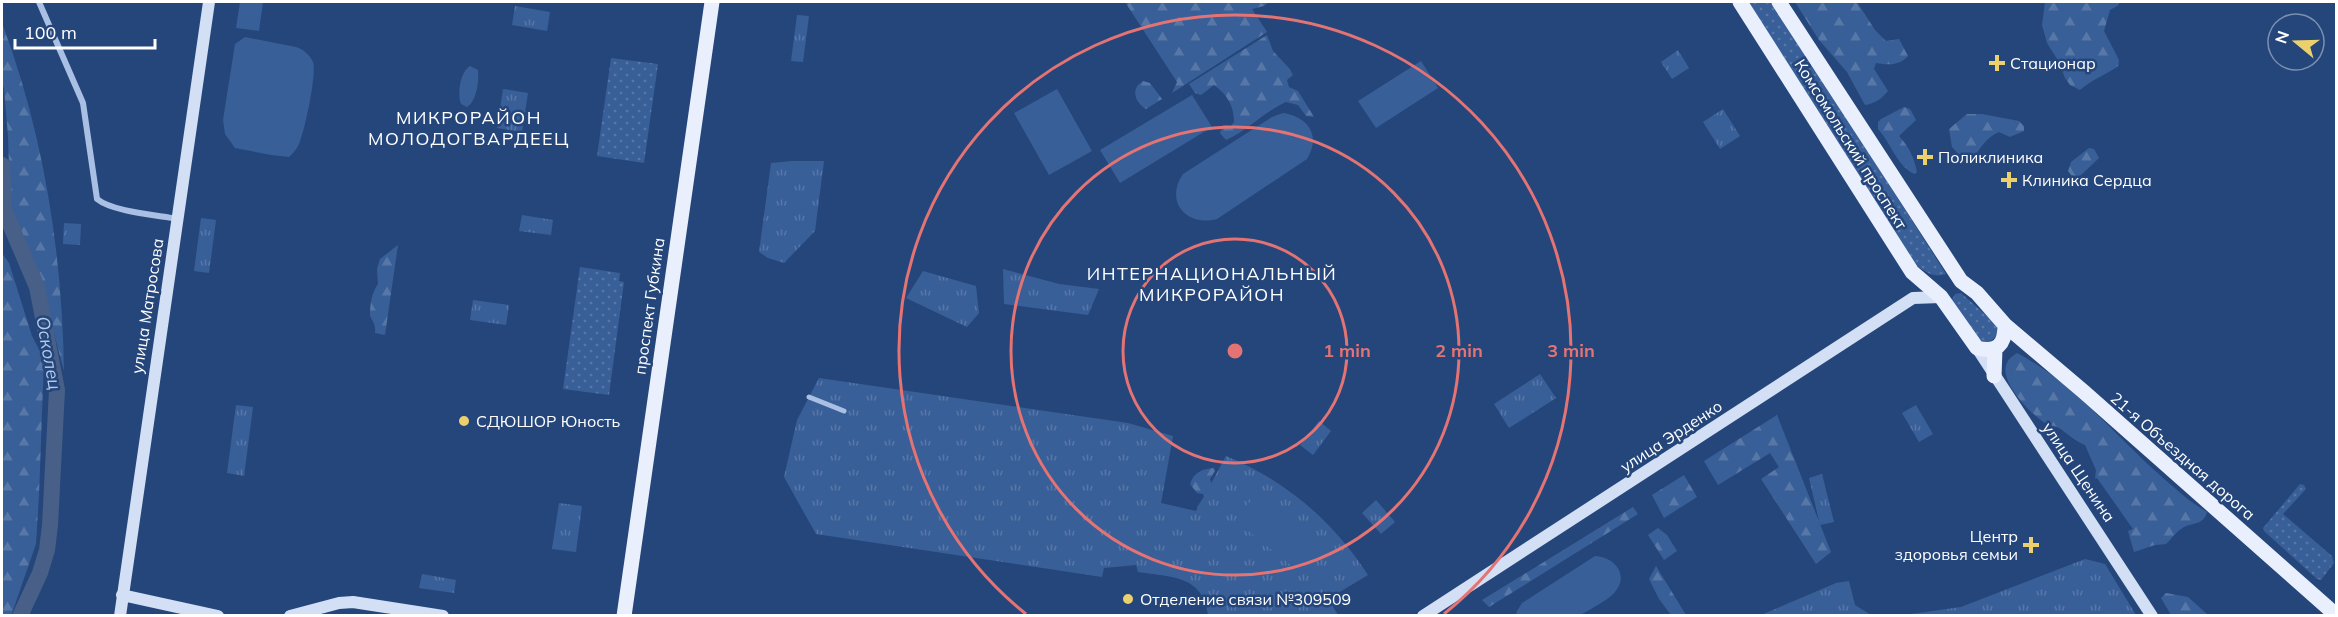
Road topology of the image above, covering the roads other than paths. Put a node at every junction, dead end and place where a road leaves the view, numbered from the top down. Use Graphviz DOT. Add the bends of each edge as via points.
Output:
graph roads {
  1 [pos="39,2"];
  2 [pos="209,2"];
  3 [pos="712,2"];
  4 [pos="1740,2"];
  5 [pos="1779,2"];
  6 [pos="178,219"];
  7 [pos="1960,281"];
  8 [pos="1941,297"];
  9 [pos="2005,325"];
  10 [pos="1999,346"];
  11 [pos="2031,347"];
  12 [pos="1977,348"];
  13 [pos="1994,376"];
  14 [pos="809,397"];
  15 [pos="844,411"];
  16 [pos="123,595"];
  17 [pos="339,603"];
  18 [pos="123,615"];
  19 [pos="218,615"];
  20 [pos="290,615"];
  21 [pos="336,615"];
  22 [pos="443,615"];
  23 [pos="624,615"];
  24 [pos="1423,615"];
  25 [pos="2152,615"];
  26 [pos="2337,615"];
  1 -- 6 [label="street" via="83,103 98,199 104,205"];
  2 -- 6 [label="main road, улица Матросова"];
  3 -- 23 [label="main road, проспект Губкина"];
  4 -- 8 [label="main road, Комсомольский проспект" via="1912,273"];
  5 -- 7 [label="main road, Комсомольский проспект"];
  6 -- 16 [label="main road, улица Матросова"];
  7 -- 8 [label="main road" via="1948,285"];
  7 -- 9 [label="main road, Комсомольский проспект" via="1977,293"];
  8 -- 12 [label="main road, Комсомольский проспект"];
  8 -- 24 [label="main road, улица Эрденко" via="1913,298"];
  9 -- 10 [label="main road"];
  9 -- 11 [label="main road, 21-я Объездная дорога"];
  10 -- 11 [label="main road" via="2019,343"];
  10 -- 12 [label="main road"];
  10 -- 13 [label="main road"];
  11 -- 26 [label="main road, 21-я Объездная дорога"];
  12 -- 13 [label="main road, улица Щенина"];
  13 -- 25 [label="main road, улица Щенина"];
  14 -- 15 [label="street"];
  16 -- 18 [label="main road, улица Матросова"];
  16 -- 19 [label="main road"];
  17 -- 20 [label="main road"];
  17 -- 21 [label="main road"];
  17 -- 22 [label="main road" via="361,602"];
}
